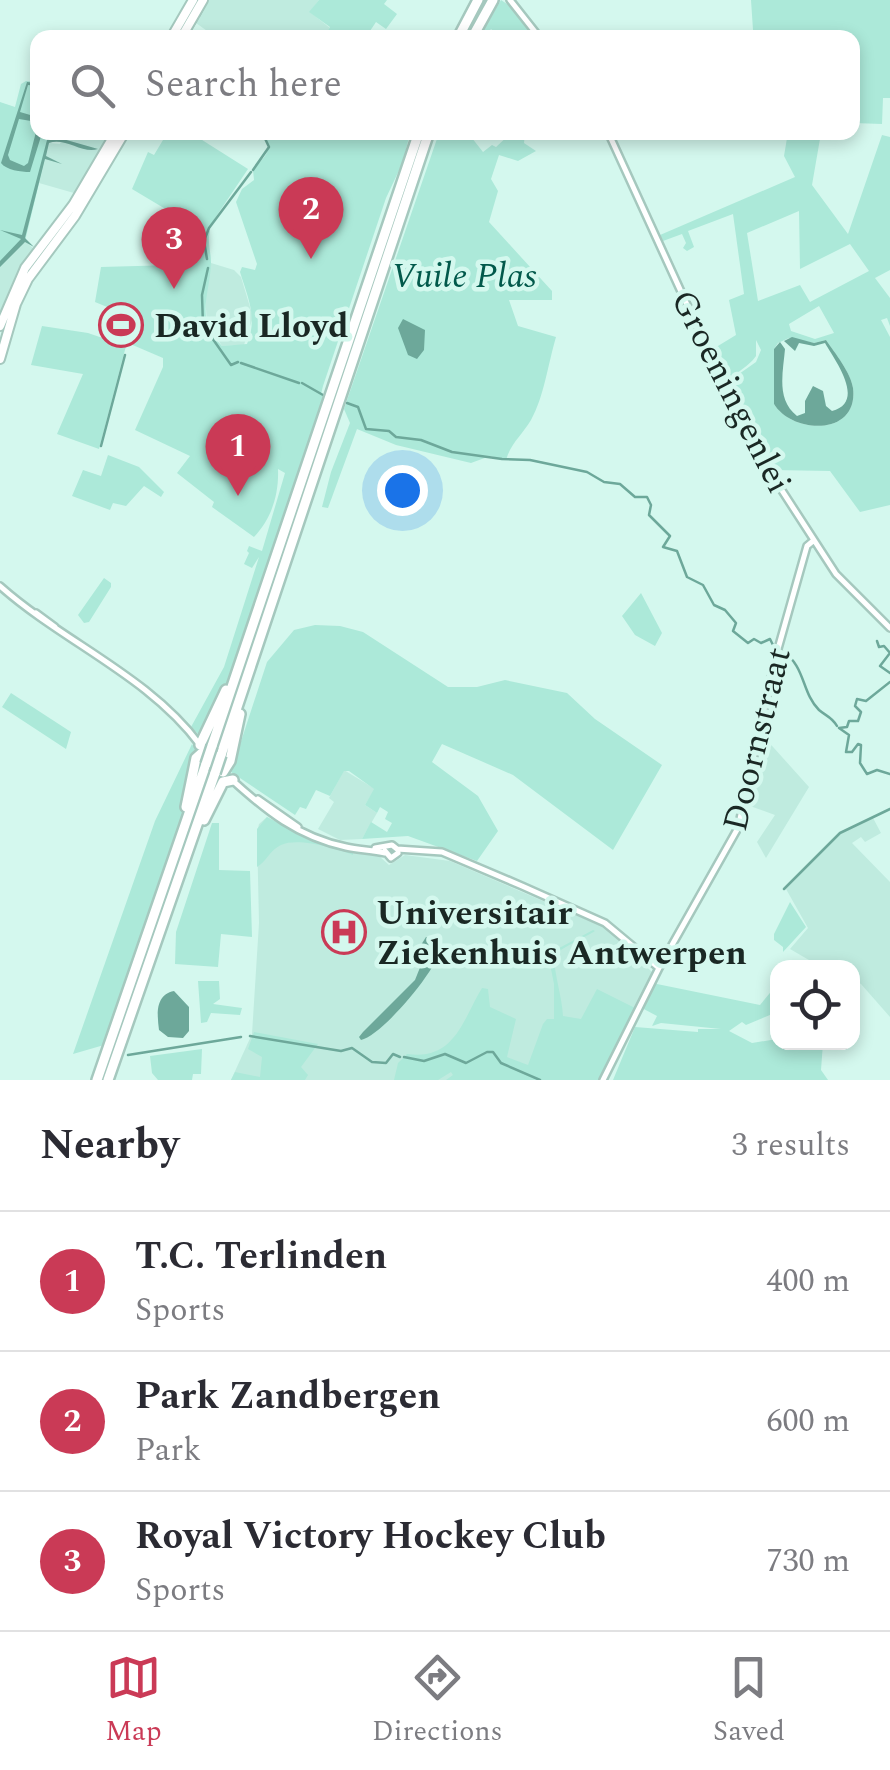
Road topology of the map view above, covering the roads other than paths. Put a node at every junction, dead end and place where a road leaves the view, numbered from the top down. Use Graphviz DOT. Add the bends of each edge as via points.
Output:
graph roads {
  1 [pos="194,0"];
  2 [pos="203,0"];
  3 [pos="478,0"];
  4 [pos="493,0"];
  5 [pos="512,2"];
  6 [pos="177,30"];
  7 [pos="186,30"];
  8 [pos="462,30"];
  9 [pos="476,30"];
  10 [pos="534,30"];
  11 [pos="111,140"];
  12 [pos="121,140"];
  13 [pos="417,140"];
  14 [pos="426,140"];
  15 [pos="612,140"];
  16 [pos="0,326"];
  17 [pos="0,359"];
  18 [pos="815,542"];
  19 [pos="0,586"];
  20 [pos="890,628"];
  21 [pos="244,669"];
  22 [pos="206,747"];
  23 [pos="218,766"];
  24 [pos="233,780"];
  25 [pos="182,834"];
  26 [pos="190,849"];
  27 [pos="386,851"];
  28 [pos="659,968"];
  29 [pos="97,1080"];
  30 [pos="108,1080"];
  31 [pos="603,1080"];
  1 -- 6 [label="main road"];
  2 -- 7 [label="main road"];
  3 -- 8 [label="highway"];
  4 -- 9 [label="highway"];
  5 -- 10 [label="street"];
  11 -- 16 [label="main road" via="25,268"];
  12 -- 17 [label="main road" via="28,279"];
  13 -- 21 [label="highway"];
  14 -- 21 [label="highway"];
  15 -- 18 [label="street, Groeningenlei" via="748,438"];
  18 -- 20 [label="street, Groeningenlei" via="836,574"];
  18 -- 28 [label="street, Doornstraat" via="807,550 774,664 743,814"];
  19 -- 22 [label="street" via="161,702"];
  21 -- 22 [label="highway"];
  21 -- 23 [label="highway"];
  22 -- 23 [label="highway, bridge"];
  22 -- 25 [label="highway" via="196,758"];
  23 -- 24 [label="street"];
  23 -- 25 [label="highway"];
  23 -- 26 [label="highway"];
  23 -- 27 [label="street" via="300,828"];
  24 -- 26 [label="highway" via="223,782"];
  24 -- 27 [label="street" via="302,833 343,847"];
  25 -- 29 [label="highway"];
  26 -- 30 [label="highway"];
  27 -- 28 [label="street" via="392,845 397,851 444,854 522,886 605,922"];
  28 -- 31 [label="street, Doornstraat"];
}
